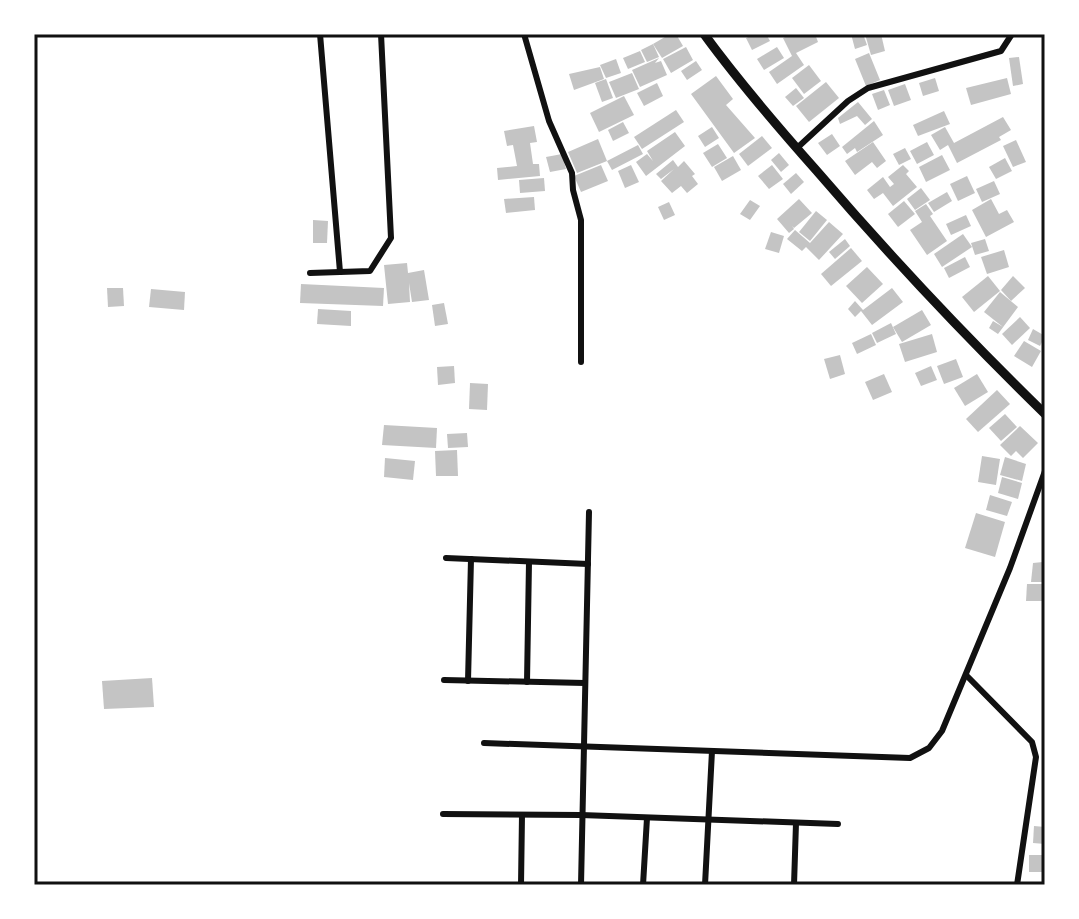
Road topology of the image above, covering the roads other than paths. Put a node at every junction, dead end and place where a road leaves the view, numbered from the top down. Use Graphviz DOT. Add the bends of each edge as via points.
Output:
graph roads {
  1 [pos="96,34"];
  2 [pos="115,34"];
  3 [pos="320,34"];
  4 [pos="381,34"];
  5 [pos="524,34"];
  6 [pos="704,34"];
  7 [pos="1012,34"];
  8 [pos="797,148"];
  9 [pos="340,272"];
  10 [pos="310,273"];
  11 [pos="581,362"];
  12 [pos="1045,414"];
  13 [pos="1045,471"];
  14 [pos="589,512"];
  15 [pos="446,558"];
  16 [pos="471,559"];
  17 [pos="529,562"];
  18 [pos="588,564"];
  19 [pos="967,676"];
  20 [pos="444,680"];
  21 [pos="468,681"];
  22 [pos="527,682"];
  23 [pos="585,683"];
  24 [pos="484,743"];
  25 [pos="583,747"];
  26 [pos="712,751"];
  27 [pos="443,814"];
  28 [pos="522,815"];
  29 [pos="581,815"];
  30 [pos="647,818"];
  31 [pos="709,820"];
  32 [pos="796,823"];
  33 [pos="838,824"];
  34 [pos="521,885"];
  35 [pos="581,885"];
  36 [pos="643,885"];
  37 [pos="705,885"];
  38 [pos="794,885"];
  39 [pos="1017,885"];
  1 -- 2 [label="street"];
  3 -- 9 [label="street"];
  4 -- 9 [label="street" via="391,238 370,271"];
  5 -- 11 [label="street" via="549,121 572,173 581,220"];
  6 -- 8 [label="main road"];
  7 -- 8 [label="street" via="1001,51 868,88"];
  8 -- 12 [label="main road" via="862,224"];
  9 -- 10 [label="street"];
  13 -- 19 [label="street"];
  14 -- 18 [label="street"];
  15 -- 16 [label="street"];
  16 -- 17 [label="street"];
  16 -- 21 [label="street"];
  17 -- 18 [label="street"];
  17 -- 22 [label="street"];
  18 -- 23 [label="street"];
  19 -- 26 [label="street" via="942,731 929,748 910,758"];
  19 -- 39 [label="street" via="1032,742 1036,757"];
  20 -- 21 [label="street"];
  21 -- 22 [label="street"];
  22 -- 23 [label="street"];
  23 -- 25 [label="street"];
  24 -- 25 [label="street"];
  25 -- 26 [label="street"];
  25 -- 29 [label="street"];
  26 -- 31 [label="street"];
  27 -- 28 [label="street"];
  28 -- 29 [label="street"];
  28 -- 34 [label="street"];
  29 -- 30 [label="street"];
  29 -- 35 [label="street"];
  30 -- 31 [label="street"];
  30 -- 36 [label="street"];
  31 -- 32 [label="street"];
  31 -- 37 [label="street"];
  32 -- 33 [label="street"];
  32 -- 38 [label="street"];
}
